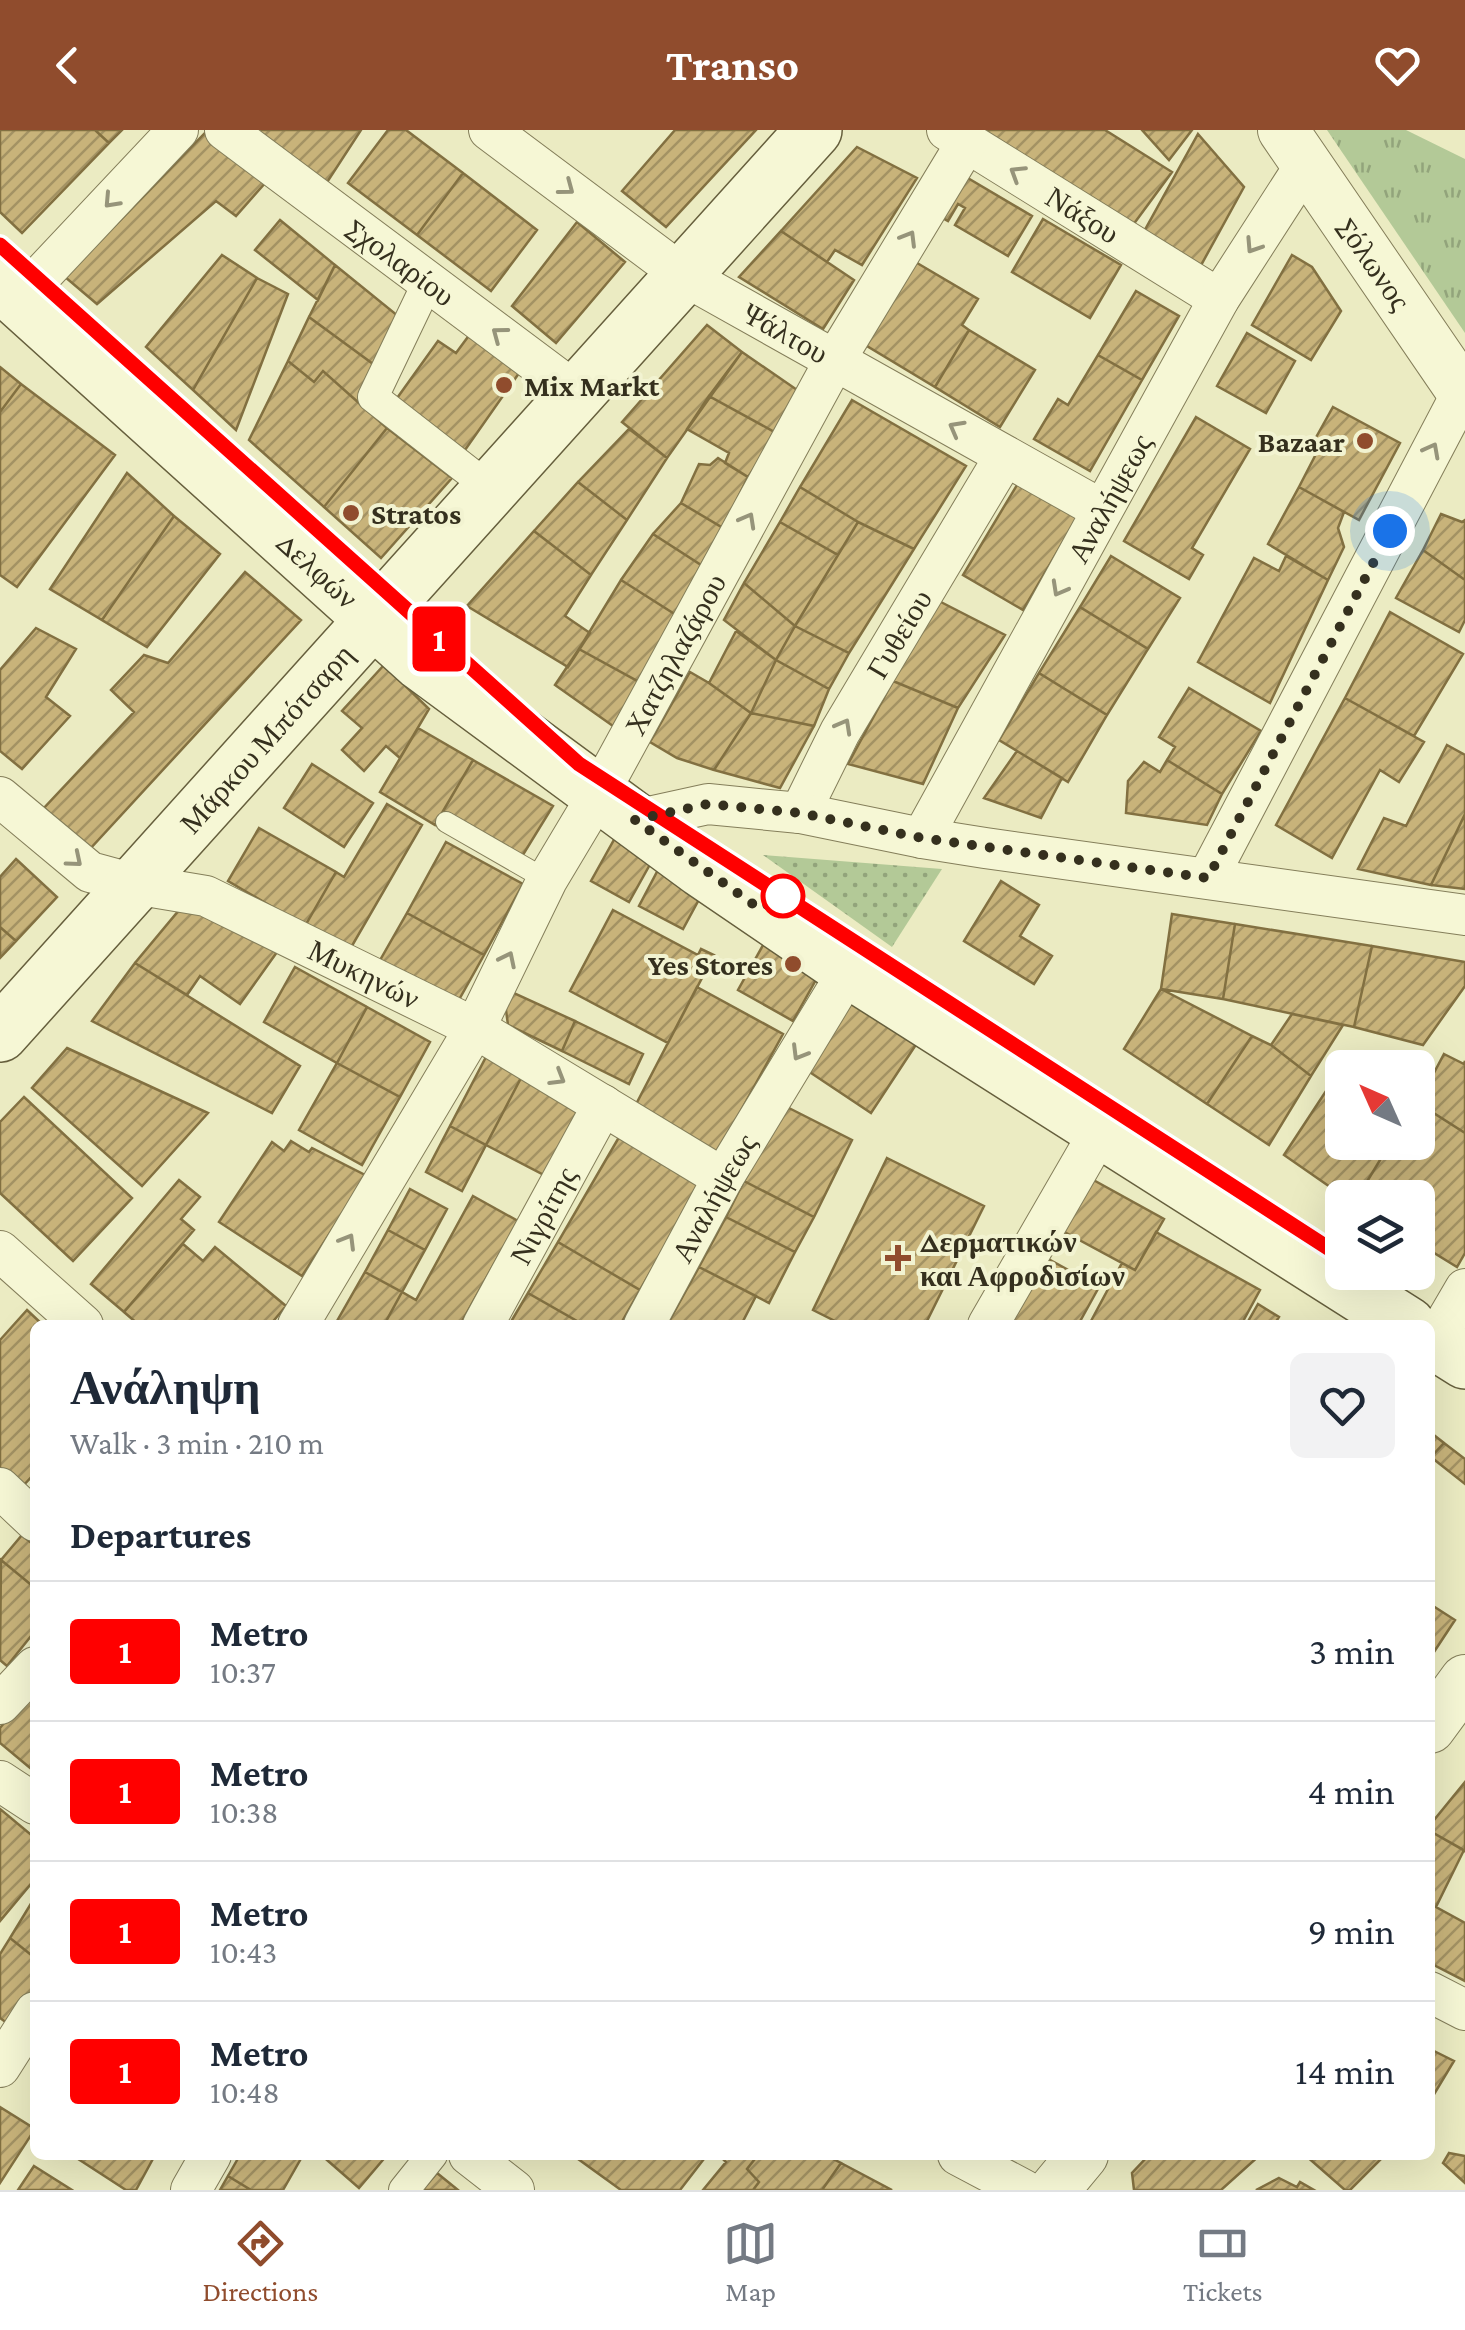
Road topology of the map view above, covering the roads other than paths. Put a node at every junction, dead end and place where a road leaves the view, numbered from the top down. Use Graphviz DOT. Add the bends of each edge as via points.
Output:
graph roads {
  1 [pos="178,130"];
  2 [pos="226,130"];
  3 [pos="489,130"];
  4 [pos="814,130"];
  5 [pos="957,136"];
  6 [pos="1295,147"];
  7 [pos="683,276"];
  8 [pos="428,282"];
  9 [pos="9,292"];
  10 [pos="1219,299"];
  11 [pos="835,360"];
  12 [pos="1464,392"];
  13 [pos="577,393"];
  14 [pos="1006,456"];
  15 [pos="491,489"];
  16 [pos="1102,510"];
  17 [pos="372,619"];
  18 [pos="0,797"];
  19 [pos="617,806"];
  20 [pos="800,813"];
  21 [pos="446,822"];
  22 [pos="922,838"];
  23 [pos="1208,878"];
  24 [pos="547,880"];
  25 [pos="134,884"];
  26 [pos="1465,914"];
  27 [pos="850,970"];
  28 [pos="474,1028"];
  29 [pos="0,1034"];
  30 [pos="604,1106"];
  31 [pos="1100,1130"];
  32 [pos="723,1178"];
  33 [pos="0,1250"];
  34 [pos="1465,1289"];
  35 [pos="77,1320"];
  36 [pos="301,1320"];
  37 [pos="486,1320"];
  38 [pos="647,1320"];
  39 [pos="991,1320"];
  40 [pos="1399,1320"];
  41 [pos="1435,1340"];
  42 [pos="0,1488"];
  43 [pos="30,1515"];
  44 [pos="30,1672"];
  45 [pos="1465,1680"];
  46 [pos="0,1704"];
  47 [pos="1435,1720"];
  48 [pos="0,1781"];
  49 [pos="30,1801"];
  50 [pos="1435,1995"];
  51 [pos="1465,2010"];
  52 [pos="30,2020"];
  53 [pos="0,2067"];
  54 [pos="207,2160"];
  55 [pos="428,2160"];
  56 [pos="476,2160"];
  57 [pos="967,2160"];
  58 [pos="1079,2160"];
  59 [pos="192,2190"];
  60 [pos="404,2190"];
  61 [pos="514,2190"];
  62 [pos="1024,2190"];
  63 [pos="1054,2190"];
  1 -- 9 [label="street, one-way"];
  2 -- 8 [label="street, Σχολαρίου"];
  3 -- 7 [label="street, Ψάλτου, one-way"];
  4 -- 7 [label="main road, Μάρκου Μπότσαρη"];
  10 -- 5 [label="street, Νάξου, one-way"];
  11 -- 5 [label="street, Χατζηλαζάρου, one-way"];
  6 -- 10 [label="street, Αναλήψεως, one-way"];
  6 -- 12 [label="street, Σόλωνος"];
  7 -- 11 [label="street, Ψάλτου"];
  7 -- 13 [label="main road, Μάρκου Μπότσαρη"];
  13 -- 8 [label="street, Σχολαρίου, one-way"];
  8 -- 15 [label="street" via="372,397"];
  9 -- 17 [label="main road, Δελφών"];
  10 -- 16 [label="street, Αναλήψεως"];
  14 -- 11 [label="street, Ψάλτου, one-way"];
  19 -- 11 [label="street, Χατζηλαζάρου, one-way"];
  23 -- 12 [label="street, one-way"];
  13 -- 15 [label="main road, Μάρκου Μπότσαρη"];
  14 -- 16 [label="street, Ψάλτου"];
  20 -- 14 [label="street, Γυθείου, one-way" via="840,732"];
  15 -- 17 [label="main road, Μάρκου Μπότσαρη"];
  16 -- 22 [label="street, Αναλήψεως, one-way"];
  17 -- 19 [label="main road, Δελφών" via="420,662"];
  17 -- 25 [label="main road, Μάρκου Μπότσαρη"];
  18 -- 25 [label="street, Μυκηνών, one-way" via="90,872"];
  19 -- 20 [label="street" via="708,804"];
  19 -- 24 [label="street, Χατζηλαζάρου"];
  19 -- 27 [label="main road, Δελφών"];
  20 -- 22 [label="street"];
  21 -- 24 [label="lane"];
  22 -- 23 [label="street"];
  23 -- 26 [label="street"];
  28 -- 24 [label="street, Χατζηλαζάρου, one-way"];
  25 -- 28 [label="street, Μυκηνών" via="206,896"];
  25 -- 29 [label="main road, Μάρκου Μπότσαρη"];
  27 -- 31 [label="main road, Δελφών"];
  27 -- 32 [label="street, Αναλήψεως, one-way"];
  28 -- 30 [label="street, Μυκηνών, one-way"];
  36 -- 28 [label="street, Χατζηλαζάρου, one-way"];
  30 -- 32 [label="street, Μυκηνών"];
  30 -- 37 [label="street, Νιγρίτης"];
  31 -- 39 [label="street"];
  31 -- 40 [label="main road, Δελφών"];
  32 -- 38 [label="street, Αναλήψεως"];
  33 -- 35 [label="street"];
  34 -- 41 [label="street"];
  42 -- 43 [label="street"];
  44 -- 46 [label="street"];
  45 -- 47 [label="street"];
  48 -- 49 [label="street"];
  50 -- 51 [label="street"];
  52 -- 53 [label="street"];
  54 -- 59 [label="street"];
  55 -- 60 [label="street"];
  56 -- 61 [label="street"];
  57 -- 62 [label="street"];
  58 -- 63 [label="street"];
}
